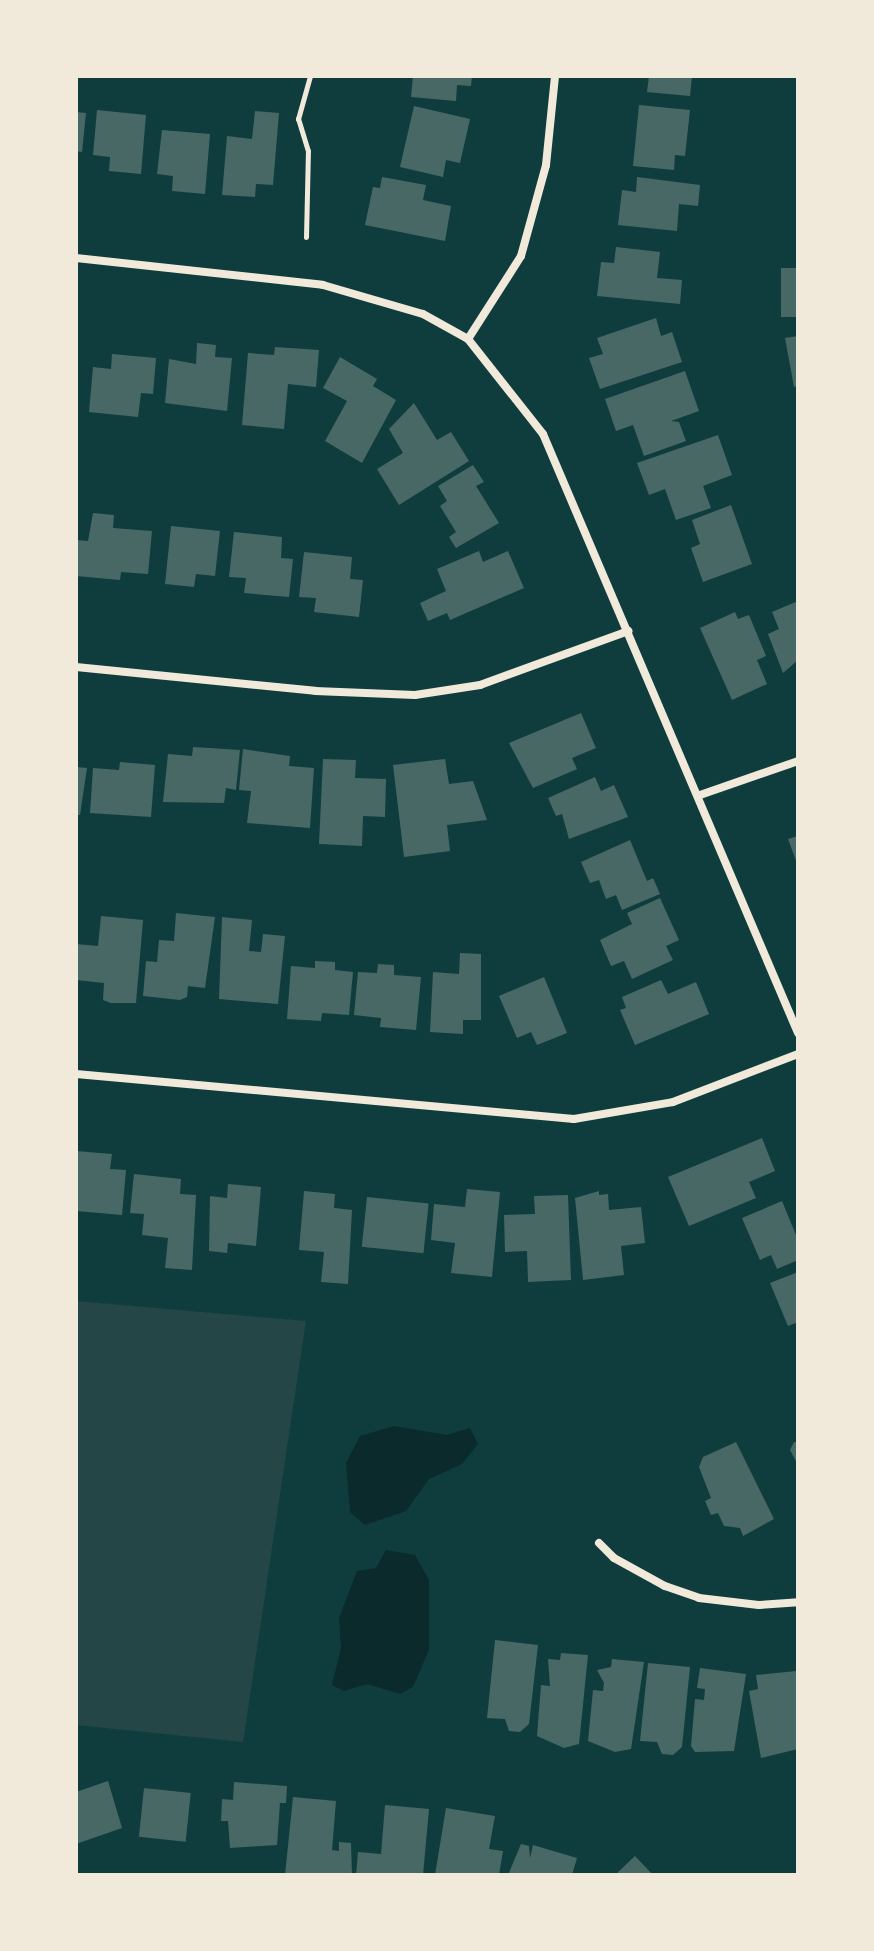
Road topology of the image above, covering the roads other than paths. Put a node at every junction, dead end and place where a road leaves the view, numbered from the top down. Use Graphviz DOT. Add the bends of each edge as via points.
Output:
graph roads {
  1 [pos="555,76"];
  2 [pos="76,258"];
  3 [pos="468,339"];
  4 [pos="628,631"];
  5 [pos="76,667"];
  6 [pos="798,761"];
  7 [pos="700,795"];
  8 [pos="798,1033"];
  9 [pos="798,1054"];
  10 [pos="76,1074"];
  11 [pos="599,1543"];
  12 [pos="798,1602"];
  1 -- 3 [label="street" via="546,165 521,256"];
  2 -- 3 [label="street" via="323,285 423,314"];
  3 -- 4 [label="street" via="543,434"];
  4 -- 5 [label="street" via="480,685 415,695 315,691"];
  4 -- 7 [label="street"];
  6 -- 7 [label="street"];
  7 -- 8 [label="street"];
  9 -- 10 [label="street" via="673,1102 574,1119"];
  11 -- 12 [label="street" via="640,1572 699,1598 759,1605"];
}
